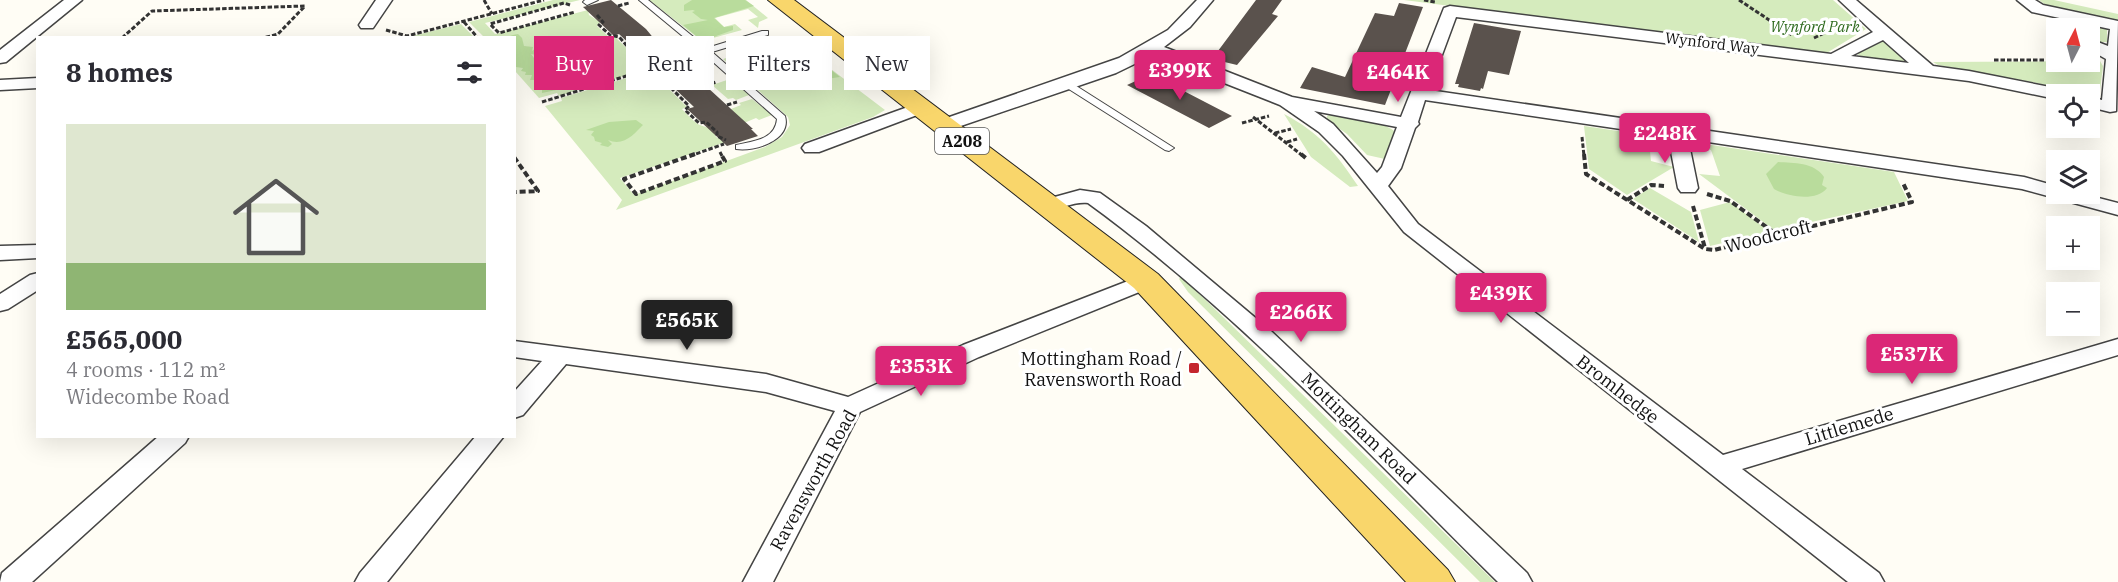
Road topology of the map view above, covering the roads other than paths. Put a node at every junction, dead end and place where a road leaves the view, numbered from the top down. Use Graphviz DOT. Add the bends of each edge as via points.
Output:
graph roads {
  1 [pos="74,0"];
  2 [pos="384,0"];
  3 [pos="643,0"];
  4 [pos="778,0"];
  5 [pos="1205,0"];
  6 [pos="1847,0"];
  7 [pos="2032,4"];
  8 [pos="2052,18"];
  9 [pos="368,25"];
  10 [pos="2118,26"];
  11 [pos="1885,32"];
  12 [pos="765,33"];
  13 [pos="687,36"];
  14 [pos="1151,48"];
  15 [pos="714,49"];
  16 [pos="2100,49"];
  17 [pos="2116,57"];
  18 [pos="0,58"];
  19 [pos="714,58"];
  20 [pos="1833,58"];
  21 [pos="1928,71"];
  22 [pos="36,83"];
  23 [pos="1067,84"];
  24 [pos="0,86"];
  25 [pos="2046,91"];
  26 [pos="1420,94"];
  27 [pos="1282,107"];
  28 [pos="919,108"];
  29 [pos="2114,108"];
  30 [pos="1410,124"];
  31 [pos="942,126"];
  32 [pos="1677,132"];
  33 [pos="740,147"];
  34 [pos="813,148"];
  35 [pos="1169,148"];
  36 [pos="1377,186"];
  37 [pos="1688,188"];
  38 [pos="2046,189"];
  39 [pos="2099,204"];
  40 [pos="1047,205"];
  41 [pos="2118,209"];
  42 [pos="36,251"];
  43 [pos="0,253"];
  44 [pos="1146,281"];
  45 [pos="36,282"];
  46 [pos="0,304"];
  47 [pos="2118,347"];
  48 [pos="516,349"];
  49 [pos="560,354"];
  50 [pos="850,406"];
  51 [pos="516,407"];
  52 [pos="174,438"];
  53 [pos="489,438"];
  54 [pos="1718,466"];
  55 [pos="12,582"];
  56 [pos="370,582"];
  57 [pos="758,582"];
  58 [pos="1433,582"];
  59 [pos="1517,582"];
  60 [pos="1869,582"];
  1 -- 18 [label="street"];
  2 -- 9 [label="street"];
  3 -- 13 [label="lane"];
  4 -- 28 [label="main road, A208"];
  5 -- 14 [label="street" via="1189,22"];
  6 -- 11 [label="street"];
  7 -- 8 [label="street"];
  7 -- 10 [label="street"];
  10 -- 17 [label="street"];
  11 -- 20 [label="street"];
  11 -- 21 [label="street"];
  12 -- 15 [label="lane"];
  14 -- 23 [label="street" via="1110,69"];
  14 -- 27 [label="street, Bromhedge"];
  16 -- 17 [label="street"];
  17 -- 29 [label="street"];
  19 -- 33 [label="lane" via="782,118 781,128 774,136"];
  20 -- 21 [label="street, Wynford Way"];
  20 -- 26 [label="street, Wynford Way" via="1457,10 1450,11"];
  21 -- 25 [label="street, Wynford Way"];
  22 -- 24 [label="street"];
  23 -- 31 [label="street"];
  23 -- 35 [label="lane"];
  26 -- 30 [label="street"];
  26 -- 32 [label="street"];
  27 -- 30 [label="street"];
  27 -- 36 [label="street, Bromhedge" via="1337,138"];
  28 -- 31 [label="main road, A208"];
  28 -- 34 [label="street"];
  30 -- 36 [label="street" via="1391,168"];
  31 -- 40 [label="main road, A208"];
  32 -- 37 [label="street"];
  32 -- 38 [label="street"];
  36 -- 54 [label="street, Bromhedge" via="1412,228"];
  39 -- 41 [label="street"];
  40 -- 44 [label="main road, A208"];
  40 -- 59 [label="street, Mottingham Road" via="1080,196 1093,197 1139,230 1263,336"];
  42 -- 43 [label="street"];
  44 -- 50 [label="street, Ravensworth Road" via="971,351"];
  44 -- 58 [label="main road, A208"];
  45 -- 46 [label="street"];
  47 -- 54 [label="street, Littlemede"];
  48 -- 49 [label="street"];
  49 -- 50 [label="street" via="766,383"];
  49 -- 51 [label="street"];
  50 -- 57 [label="street, Ravensworth Road"];
  52 -- 55 [label="street"];
  53 -- 56 [label="street"];
  54 -- 60 [label="street, Bromhedge"];
}
